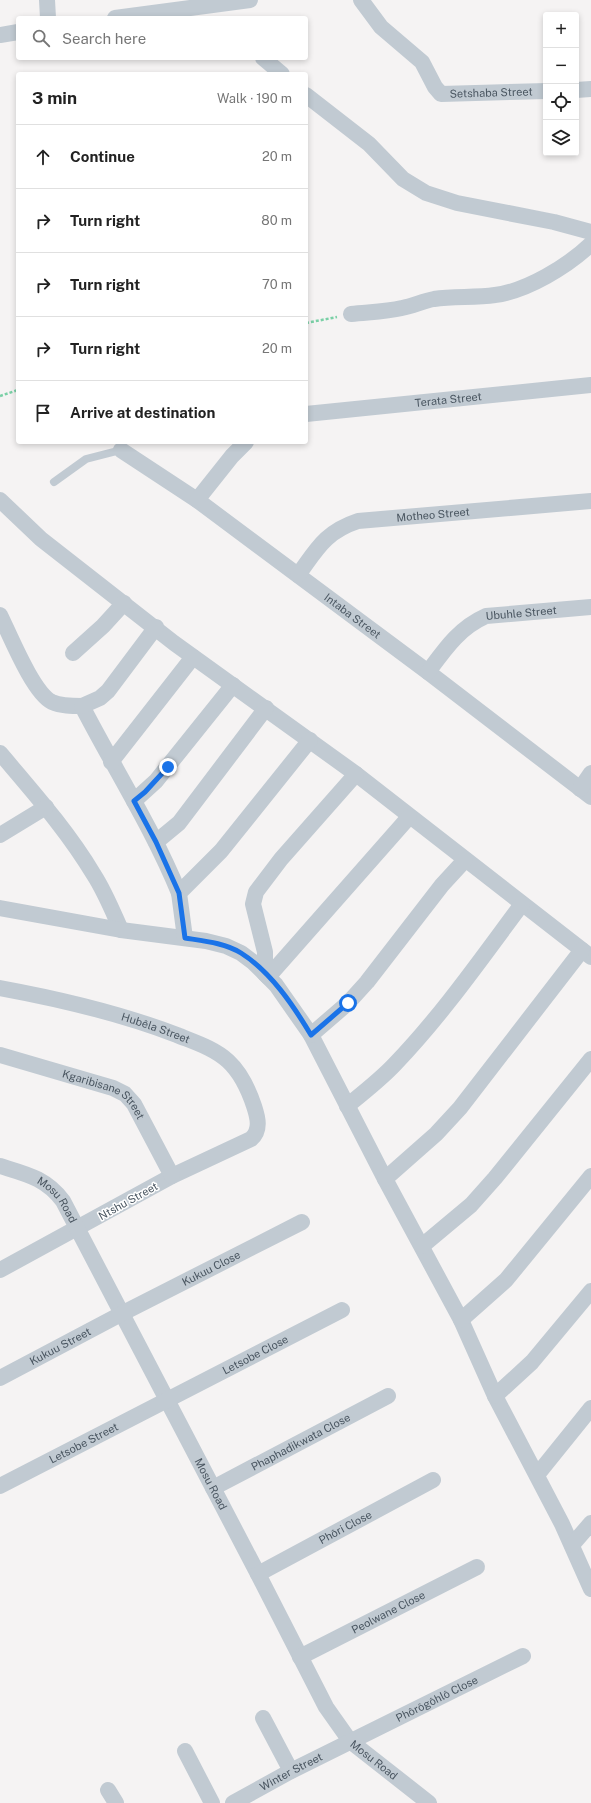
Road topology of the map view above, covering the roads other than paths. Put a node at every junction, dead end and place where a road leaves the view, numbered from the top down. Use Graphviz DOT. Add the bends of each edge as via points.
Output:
graph roads {
  1 [pos="48,0"];
  2 [pos="250,0"];
  3 [pos="361,0"];
  4 [pos="168,5"];
  5 [pos="199,7"];
  6 [pos="48,16"];
  7 [pos="123,16"];
  8 [pos="210,16"];
  9 [pos="16,32"];
  10 [pos="0,35"];
  11 [pos="265,60"];
  12 [pos="280,72"];
  13 [pos="591,89"];
  14 [pos="579,90"];
  15 [pos="543,91"];
  16 [pos="308,97"];
  17 [pos="591,232"];
  18 [pos="591,244"];
  19 [pos="351,314"];
  20 [pos="591,384"];
  21 [pos="308,414"];
  22 [pos="244,444"];
  23 [pos="120,450"];
  24 [pos="54,482"];
  25 [pos="0,500"];
  26 [pos="197,500"];
  27 [pos="591,501"];
  28 [pos="298,575"];
  29 [pos="124,603"];
  30 [pos="591,607"];
  31 [pos="0,615"];
  32 [pos="156,627"];
  33 [pos="73,653"];
  34 [pos="193,657"];
  35 [pos="428,672"];
  36 [pos="233,685"];
  37 [pos="82,706"];
  38 [pos="266,708"];
  39 [pos="310,740"];
  40 [pos="0,753"];
  41 [pos="111,762"];
  42 [pos="356,774"];
  43 [pos="591,774"];
  44 [pos="586,793"];
  45 [pos="134,801"];
  46 [pos="46,807"];
  47 [pos="408,817"];
  48 [pos="0,835"];
  49 [pos="156,842"];
  50 [pos="465,860"];
  51 [pos="179,893"];
  52 [pos="522,904"];
  53 [pos="2,905"];
  54 [pos="121,930"];
  55 [pos="185,938"];
  56 [pos="587,953"];
  57 [pos="266,975"];
  58 [pos="0,988"];
  59 [pos="311,1035"];
  60 [pos="0,1055"];
  61 [pos="591,1059"];
  62 [pos="347,1106"];
  63 [pos="257,1134"];
  64 [pos="0,1166"];
  65 [pos="172,1176"];
  66 [pos="591,1176"];
  67 [pos="385,1179"];
  68 [pos="302,1222"];
  69 [pos="78,1228"];
  70 [pos="422,1246"];
  71 [pos="0,1270"];
  72 [pos="591,1291"];
  73 [pos="342,1310"];
  74 [pos="120,1314"];
  75 [pos="461,1320"];
  76 [pos="0,1378"];
  77 [pos="388,1396"];
  78 [pos="495,1396"];
  79 [pos="168,1400"];
  80 [pos="591,1408"];
  81 [pos="536,1475"];
  82 [pos="432,1480"];
  83 [pos="0,1486"];
  84 [pos="213,1488"];
  85 [pos="591,1523"];
  86 [pos="572,1546"];
  87 [pos="477,1567"];
  88 [pos="258,1574"];
  89 [pos="591,1589"];
  90 [pos="523,1656"];
  91 [pos="300,1657"];
  92 [pos="263,1718"];
  93 [pos="350,1742"];
  94 [pos="185,1751"];
  95 [pos="291,1771"];
  96 [pos="212,1803"];
  97 [pos="233,1803"];
  98 [pos="429,1803"];
  1 -- 6 [label="street"];
  2 -- 5 [label="street"];
  3 -- 15 [label="street, Setshaba Street" via="381,27 422,62 441,94"];
  4 -- 5 [label="street"];
  4 -- 7 [label="street"];
  5 -- 8 [label="street"];
  9 -- 10 [label="street"];
  11 -- 12 [label="street"];
  13 -- 14 [label="street"];
  16 -- 17 [label="street" via="369,144 403,179 426,193 442,199"];
  18 -- 19 [label="street" via="579,256 552,272 509,292 477,298 434,299 402,308"];
  20 -- 21 [label="street, Terata Street"];
  22 -- 26 [label="street"];
  23 -- 24 [label="lane" via="86,459"];
  23 -- 26 [label="street, Intaba Street"];
  25 -- 29 [label="street" via="41,539"];
  26 -- 28 [label="street, Intaba Street"];
  27 -- 28 [label="street, Motheo Street" via="358,521 341,526 330,535"];
  28 -- 35 [label="street, Intaba Street"];
  29 -- 32 [label="street"];
  29 -- 33 [label="street"];
  30 -- 35 [label="street, Ubuhle Street" via="486,616 462,630"];
  31 -- 37 [label="street" via="30,676 43,696 59,704"];
  32 -- 34 [label="street"];
  32 -- 37 [label="street" via="108,691 100,698"];
  34 -- 36 [label="street"];
  34 -- 41 [label="street"];
  35 -- 44 [label="street, Intaba Street"];
  36 -- 38 [label="street"];
  36 -- 45 [label="street" via="156,781"];
  37 -- 41 [label="street"];
  38 -- 39 [label="street"];
  38 -- 49 [label="street" via="179,823"];
  39 -- 42 [label="street"];
  39 -- 51 [label="street" via="222,852"];
  40 -- 46 [label="street"];
  41 -- 45 [label="street"];
  42 -- 47 [label="street"];
  42 -- 57 [label="street" via="281,859 256,892 253,904 265,952"];
  43 -- 44 [label="street"];
  45 -- 49 [label="street"];
  46 -- 48 [label="street"];
  46 -- 54 [label="street" via="95,876"];
  47 -- 50 [label="street"];
  47 -- 57 [label="street"];
  49 -- 51 [label="street"];
  50 -- 52 [label="street"];
  50 -- 59 [label="street" via="442,885 368,982"];
  51 -- 55 [label="street"];
  52 -- 56 [label="street"];
  52 -- 62 [label="street" via="415,1043 394,1066"];
  53 -- 54 [label="street"];
  54 -- 55 [label="street"];
  55 -- 57 [label="street" via="206,941 240,953"];
  56 -- 67 [label="street" via="460,1108 436,1134"];
  57 -- 59 [label="street" via="288,1000"];
  58 -- 63 [label="street, Hubêla Street" via="124,1016 216,1052 229,1061 246,1088 257,1115"];
  59 -- 62 [label="street"];
  60 -- 65 [label="street, Kgaribisane Street" via="126,1094 134,1104"];
  61 -- 70 [label="street" via="472,1205"];
  62 -- 67 [label="street"];
  63 -- 65 [label="street, Ntshu Street" via="242,1144"];
  64 -- 69 [label="street, Mosu Road" via="48,1184 63,1202"];
  65 -- 69 [label="street, Ntshu Street"];
  66 -- 75 [label="street" via="506,1280"];
  67 -- 70 [label="street"];
  68 -- 74 [label="street, Kukuu Close"];
  69 -- 71 [label="street, Ntshu Street"];
  69 -- 74 [label="street, Mosu Road"];
  70 -- 75 [label="street"];
  72 -- 78 [label="street" via="532,1362"];
  73 -- 79 [label="street, Letsobe Close"];
  74 -- 76 [label="street, Kukuu Street"];
  74 -- 79 [label="street, Mosu Road"];
  75 -- 78 [label="street"];
  77 -- 84 [label="street, Phaphadikwata Close"];
  78 -- 81 [label="street"];
  79 -- 83 [label="street, Letsobe Street"];
  79 -- 84 [label="street, Mosu Road"];
  80 -- 81 [label="street"];
  81 -- 86 [label="street"];
  82 -- 88 [label="street, Phôri Close"];
  84 -- 88 [label="street, Mosu Road"];
  85 -- 86 [label="street"];
  86 -- 89 [label="street"];
  87 -- 91 [label="street, Peolwane Close"];
  88 -- 91 [label="street, Mosu Road"];
  90 -- 93 [label="street, Phôrôgôhlô Close"];
  91 -- 93 [label="street, Mosu Road" via="326,1707"];
  92 -- 95 [label="street"];
  93 -- 95 [label="street, Winter Street"];
  93 -- 98 [label="street, Mosu Road"];
  94 -- 96 [label="street"];
  95 -- 97 [label="street, Winter Street"];
}
